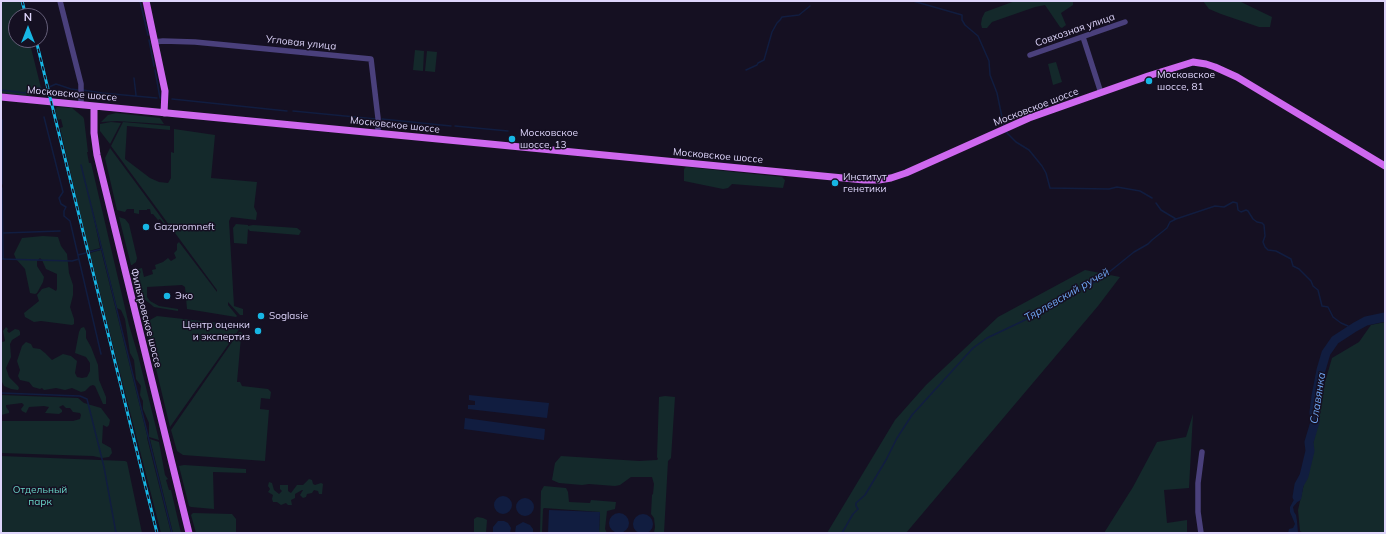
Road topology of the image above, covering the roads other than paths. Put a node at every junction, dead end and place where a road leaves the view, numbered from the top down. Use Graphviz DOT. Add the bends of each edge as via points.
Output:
graph roads {
  1 [pos="60,1"];
  2 [pos="146,1"];
  3 [pos="1125,22"];
  4 [pos="1083,37"];
  5 [pos="154,42"];
  6 [pos="1030,55"];
  7 [pos="1101,93"];
  8 [pos="1,97"];
  9 [pos="81,105"];
  10 [pos="94,106"];
  11 [pos="164,113"];
  12 [pos="378,134"];
  13 [pos="1385,166"];
  14 [pos="1202,452"];
  15 [pos="189,533"];
  16 [pos="1201,533"];
  1 -- 9 [label="street" via="81,84"];
  2 -- 5 [label="main road"];
  3 -- 4 [label="street, Совхозная улица"];
  4 -- 6 [label="street, Совхозная улица"];
  4 -- 7 [label="street"];
  5 -- 11 [label="main road" via="165,91"];
  5 -- 12 [label="street, Угловая улица" via="195,42 371,59"];
  7 -- 12 [label="main road, Московское шоссе" via="999,131 906,173 879,180"];
  7 -- 13 [label="main road, Московское шоссе" via="1182,65 1193,62 1206,64 1237,77"];
  8 -- 9 [label="main road, Московское шоссе"];
  9 -- 10 [label="main road, Московское шоссе"];
  10 -- 11 [label="main road, Московское шоссе"];
  10 -- 15 [label="main road, Фильтровское шоссе" via="93,128 97,155"];
  11 -- 12 [label="main road, Московское шоссе"];
  14 -- 16 [label="street" via="1198,483"];
}
